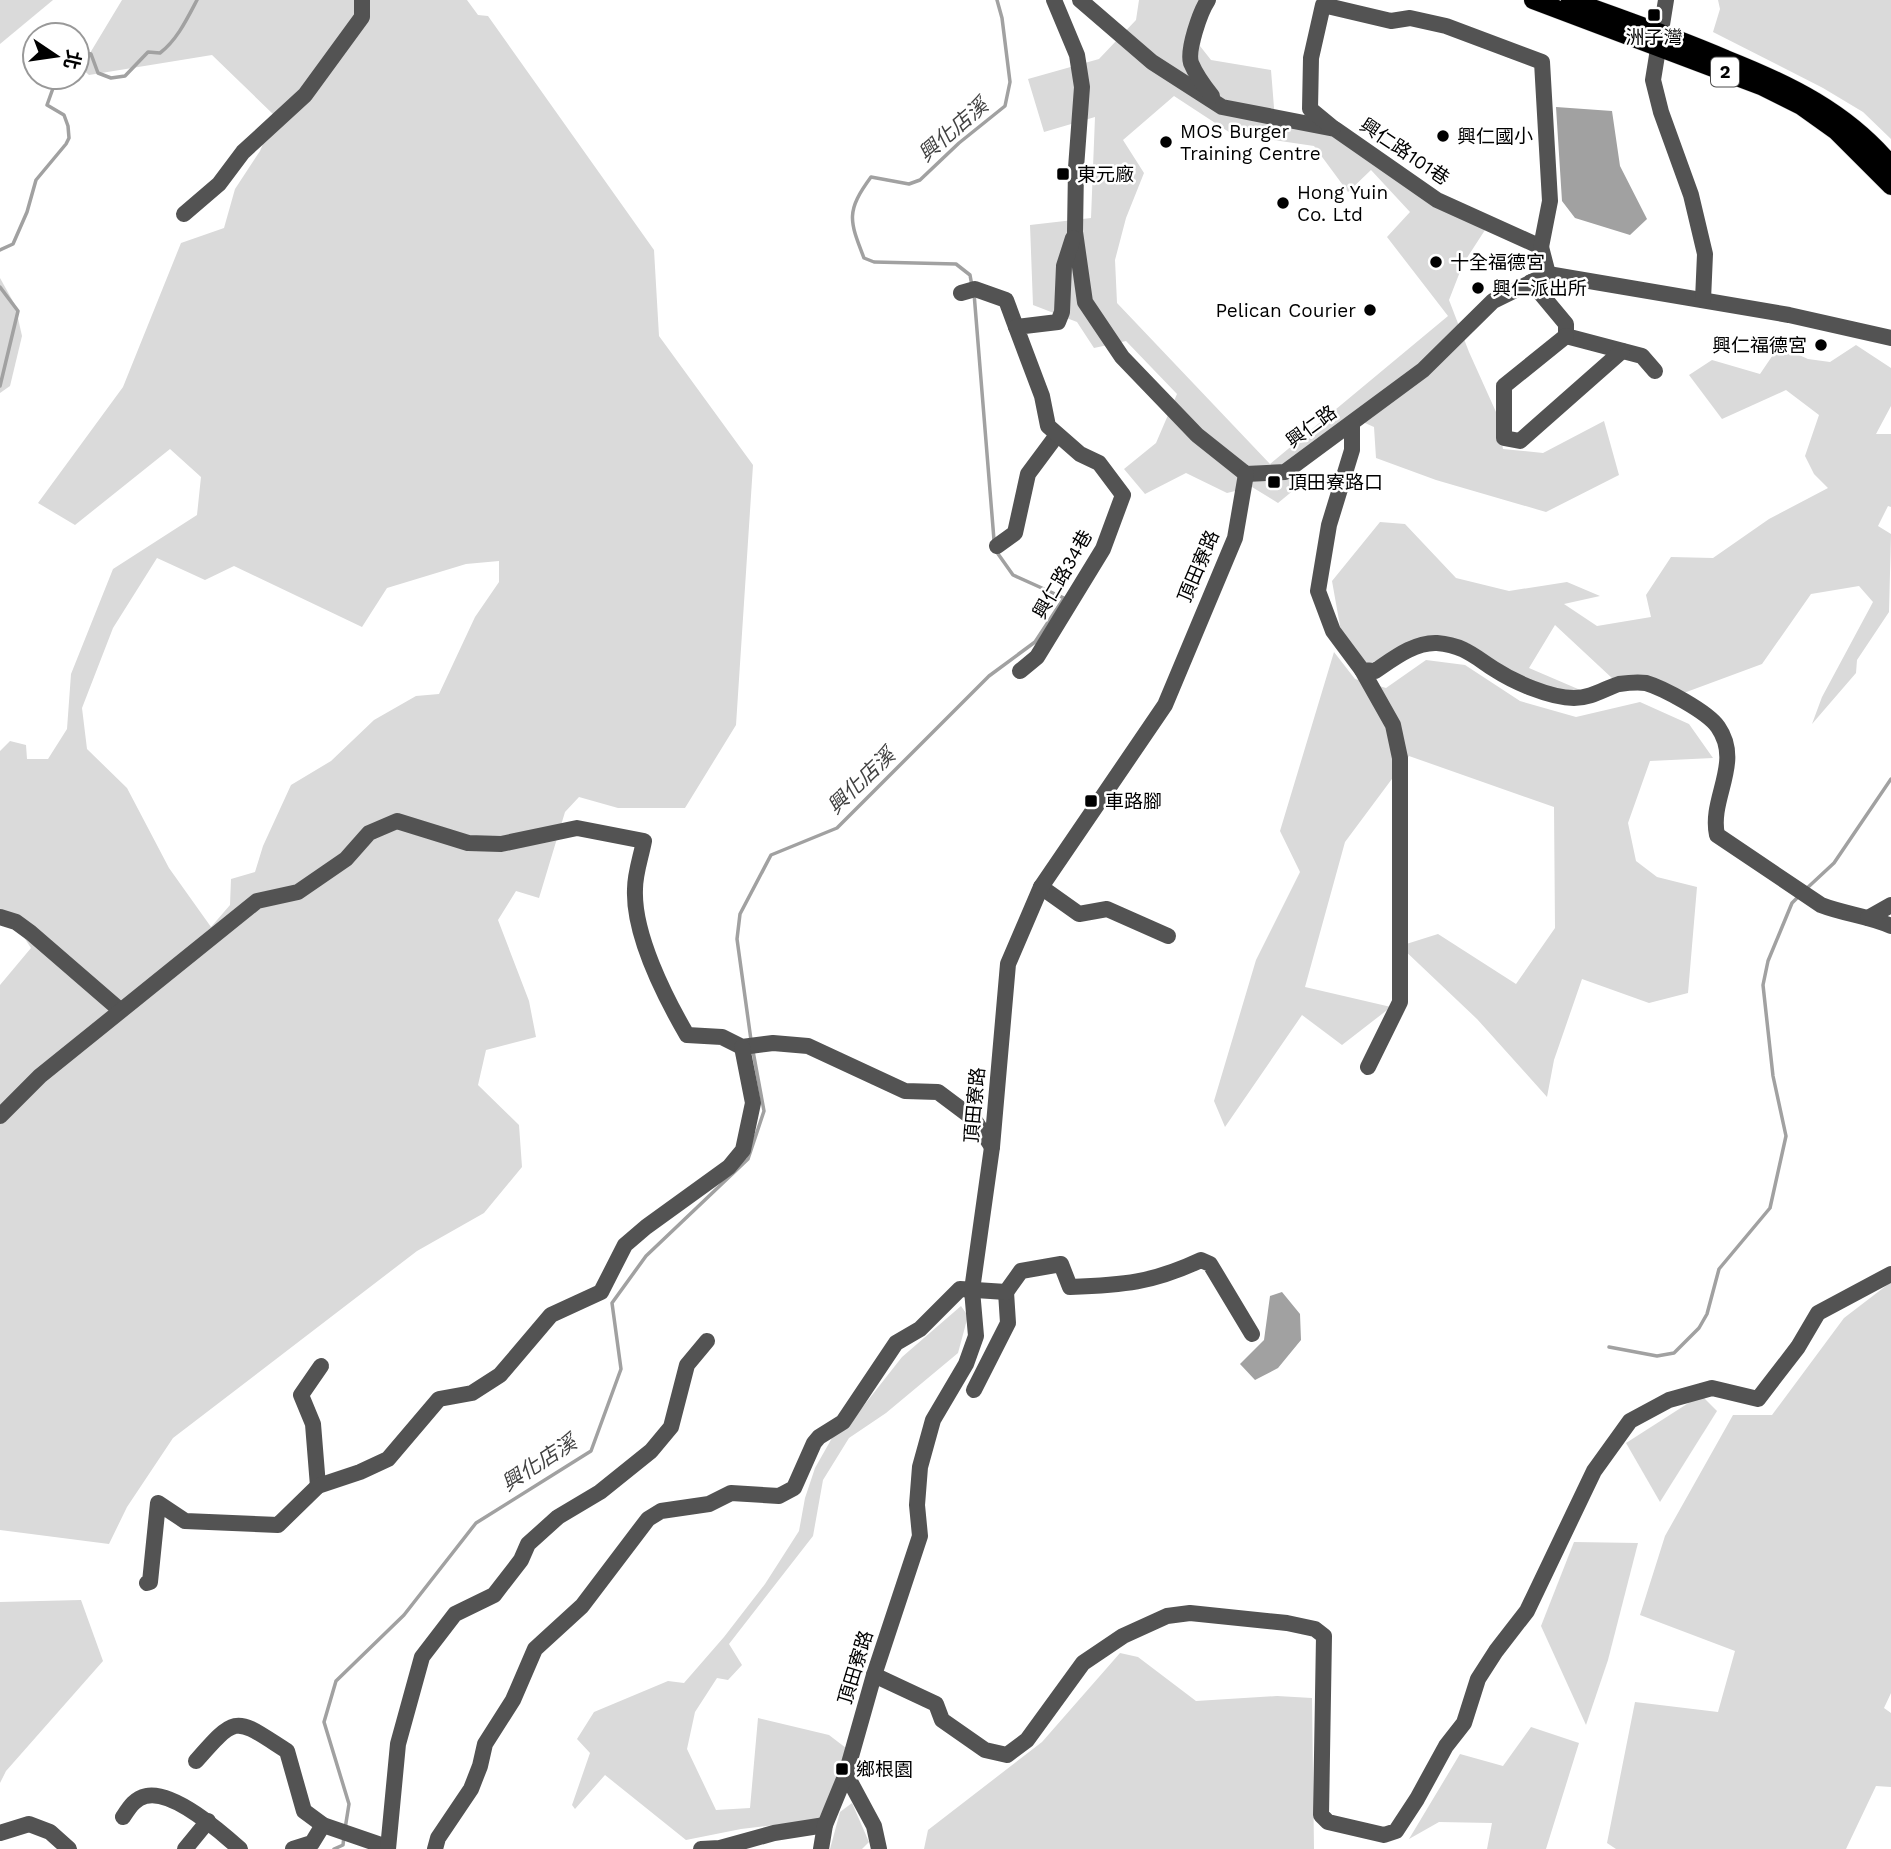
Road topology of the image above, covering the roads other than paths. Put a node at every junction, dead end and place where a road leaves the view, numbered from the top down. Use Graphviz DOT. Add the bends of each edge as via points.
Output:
graph roads {
  1 [pos="362,0"];
  2 [pos="1054,0"];
  3 [pos="1080,0"];
  4 [pos="1208,0"];
  5 [pos="1533,0"];
  6 [pos="1570,0"];
  7 [pos="1667,1"];
  8 [pos="1659,38"];
  9 [pos="1222,107"];
  10 [pos="1335,129"];
  11 [pos="1891,165"];
  12 [pos="1891,186"];
  13 [pos="184,214"];
  14 [pos="1075,232"];
  15 [pos="1541,247"];
  16 [pos="1548,274"];
  17 [pos="1531,282"];
  18 [pos="961,293"];
  19 [pos="1703,300"];
  20 [pos="1016,327"];
  21 [pos="1566,336"];
  22 [pos="1891,338"];
  23 [pos="1622,351"];
  24 [pos="1655,371"];
  25 [pos="1352,423"];
  26 [pos="1057,435"];
  27 [pos="1246,474"];
  28 [pos="997,546"];
  29 [pos="1362,670"];
  30 [pos="1020,671"];
  31 [pos="1041,887"];
  32 [pos="1891,905"];
  33 [pos="0,916"];
  34 [pos="1868,918"];
  35 [pos="1891,926"];
  36 [pos="1168,936"];
  37 [pos="120,1010"];
  38 [pos="742,1047"];
  39 [pos="1368,1067"];
  40 [pos="0,1116"];
  41 [pos="992,1147"];
  42 [pos="1891,1274"];
  43 [pos="972,1290"];
  44 [pos="1006,1292"];
  45 [pos="1252,1334"];
  46 [pos="707,1341"];
  47 [pos="321,1366"];
  48 [pos="975,1390"];
  49 [pos="318,1486"];
  50 [pos="146,1583"];
  51 [pos="874,1675"];
  52 [pos="196,1760"];
  53 [pos="846,1774"];
  54 [pos="123,1817"];
  55 [pos="208,1821"];
  56 [pos="323,1825"];
  57 [pos="825,1825"];
  58 [pos="1396,1831"];
  59 [pos="0,1833"];
  60 [pos="387,1848"];
  61 [pos="69,1849"];
  62 [pos="185,1849"];
  63 [pos="240,1849"];
  64 [pos="293,1849"];
  65 [pos="435,1849"];
  66 [pos="701,1849"];
  67 [pos="821,1849"];
  68 [pos="879,1849"];
  69 [pos="1393,1849"];
  1 -- 13 [label="street" via="362,17 305,95"];
  2 -- 14 [label="street" via="1077,55 1082,87"];
  3 -- 9 [label="street, 興仁路101巷" via="1152,62"];
  4 -- 9 [label="street" via="1200,12 1190,60 1203,86"];
  5 -- 8 [label="main road, 2"];
  6 -- 8 [label="main road, 2"];
  7 -- 8 [label="street"];
  8 -- 11 [label="main road, 2" via="1785,83 1831,109 1874,144"];
  8 -- 12 [label="main road, 2" via="1801,106 1836,131"];
  8 -- 19 [label="street" via="1653,80 1705,254"];
  9 -- 10 [label="street, 興仁路101巷"];
  10 -- 15 [label="street, 興仁路101巷" via="1437,200"];
  10 -- 15 [label="street" via="1310,109 1311,58 1323,5 1391,21 1410,18 1446,26 1542,62 1550,201"];
  14 -- 20 [label="street" via="1064,266 1058,322"];
  14 -- 27 [label="street" via="1085,302 1122,357 1197,435"];
  15 -- 16 [label="street"];
  16 -- 17 [label="street, 興仁路"];
  16 -- 19 [label="street"];
  17 -- 21 [label="street" via="1566,324"];
  17 -- 25 [label="street, 興仁路" via="1493,301 1423,370"];
  18 -- 20 [label="street, 興仁路34巷" via="975,289 1006,300"];
  19 -- 22 [label="street"];
  20 -- 26 [label="street, 興仁路34巷" via="1042,396 1048,426"];
  21 -- 23 [label="street"];
  21 -- 23 [label="street" via="1504,386 1504,438 1520,441"];
  23 -- 24 [label="street" via="1642,355"];
  25 -- 27 [label="street, 興仁路" via="1285,471"];
  25 -- 29 [label="street" via="1352,450 1329,525 1318,591 1333,631"];
  26 -- 28 [label="street" via="1028,474 1015,533"];
  26 -- 30 [label="street, 興仁路34巷" via="1099,463 1123,495 1103,549 1037,657"];
  27 -- 31 [label="street, 頂田寮路" via="1235,538 1164,705"];
  29 -- 34 [label="street" via="1375,671 1404,652 1435,643 1465,648 1525,687 1573,698 1599,694 1620,684 1645,683 1701,710 1718,727 1727,748 1729,765 1714,823 1717,835 1821,905"];
  29 -- 39 [label="street" via="1393,725 1400,758 1400,1002"];
  31 -- 36 [label="street" via="1079,914 1107,909"];
  31 -- 41 [label="street, 頂田寮路" via="1008,964"];
  32 -- 34 [label="street"];
  33 -- 37 [label="street" via="31,933"];
  34 -- 35 [label="street"];
  37 -- 38 [label="street" via="257,901 298,892 346,859 369,833 397,821 468,843 501,844 577,828 644,841 635,889 639,931 671,1009 687,1035 722,1037"];
  37 -- 40 [label="street"];
  38 -- 41 [label="street" via="773,1043 808,1046 905,1091 938,1092 974,1119"];
  38 -- 49 [label="street" via="753,1103 744,1150 729,1167 625,1245 601,1292 551,1315 500,1375 472,1392 439,1399 388,1459"];
  41 -- 43 [label="street, 頂田寮路"];
  42 -- 58 [label="street" via="1818,1313 1758,1399 1712,1388 1669,1400 1630,1421 1594,1471 1527,1611 1478,1679 1464,1723"];
  43 -- 44 [label="street"];
  43 -- 51 [label="street, 頂田寮路" via="976,1336 966,1364 933,1420 920,1467 920,1536"];
  43 -- 65 [label="street" via="960,1289 920,1329 896,1343 843,1422 814,1443 794,1488 779,1496 731,1493 709,1504 661,1511 648,1519 582,1606 535,1649 513,1700 485,1744 471,1789"];
  44 -- 45 [label="street" via="1021,1271 1061,1264 1070,1287 1139,1282 1201,1260 1210,1264"];
  44 -- 48 [label="street" via="1008,1323"];
  46 -- 60 [label="street" via="687,1365 671,1427 651,1451 600,1492 558,1517 528,1544 494,1595 455,1614 422,1657 398,1744"];
  47 -- 49 [label="street" via="301,1395 313,1424"];
  49 -- 50 [label="street" via="278,1525 186,1521 158,1503 150,1582"];
  51 -- 53 [label="street, 頂田寮路"];
  51 -- 58 [label="street" via="936,1704 942,1720 985,1750 1007,1755 1027,1740 1083,1663 1123,1636 1167,1616 1190,1614 1315,1629 1324,1636 1321,1815 1328,1822 1384,1835"];
  52 -- 56 [label="street" via="224,1729 249,1727 287,1751 303,1811"];
  53 -- 57 [label="street, 頂田寮路"];
  53 -- 68 [label="street" via="874,1826"];
  54 -- 55 [label="street" via="132,1803 145,1796 162,1796"];
  55 -- 62 [label="street"];
  55 -- 63 [label="street"];
  56 -- 60 [label="street"];
  56 -- 64 [label="street" via="312,1843"];
  57 -- 66 [label="street"];
  57 -- 67 [label="street, 頂田寮路"];
  58 -- 69 [label="street"];
  59 -- 61 [label="street" via="29,1824 50,1832"];
}
